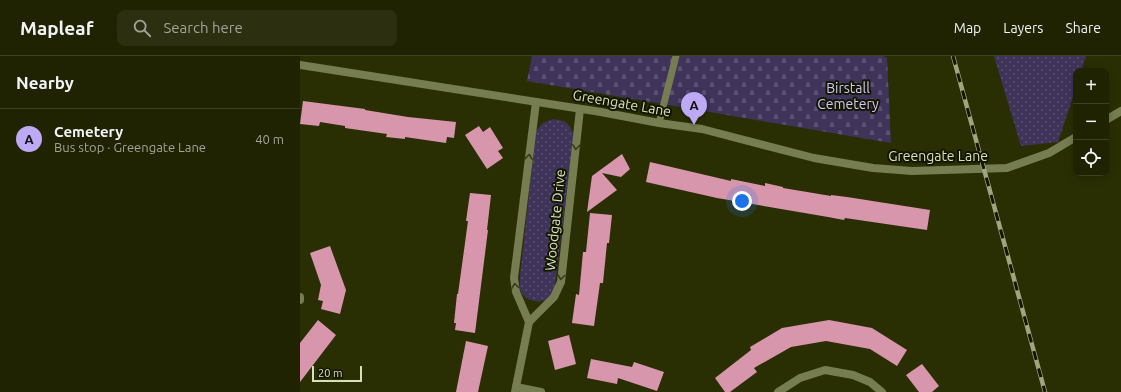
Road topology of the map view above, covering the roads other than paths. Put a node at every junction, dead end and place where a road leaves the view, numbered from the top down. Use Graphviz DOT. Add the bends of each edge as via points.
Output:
graph roads {
  1 [pos="676,56"];
  2 [pos="300,65"];
  3 [pos="536,102"];
  4 [pos="580,109"];
  5 [pos="1121,111"];
  6 [pos="1109,118"];
  7 [pos="659,123"];
  8 [pos="1073,139"];
  9 [pos="529,322"];
  10 [pos="516,390"];
  11 [pos="541,392"];
  12 [pos="778,392"];
  13 [pos="882,392"];
  1 -- 7 [label="lane"];
  2 -- 3 [label="street, Greengate Lane"];
  3 -- 4 [label="street, Greengate Lane"];
  9 -- 3 [label="street, one-way" via="516,292 514,278"];
  4 -- 7 [label="street, Greengate Lane"];
  4 -- 9 [label="street, Woodgate Drive, one-way" via="561,282 554,297"];
  5 -- 6 [label="street"];
  7 -- 8 [label="street, Greengate Lane" via="702,129 814,158 866,167 912,171 1007,168 1048,153"];
  9 -- 10 [label="street"];
  10 -- 11 [label="street"];
  12 -- 13 [label="street" via="800,378 825,370 853,375 870,382"];
}
